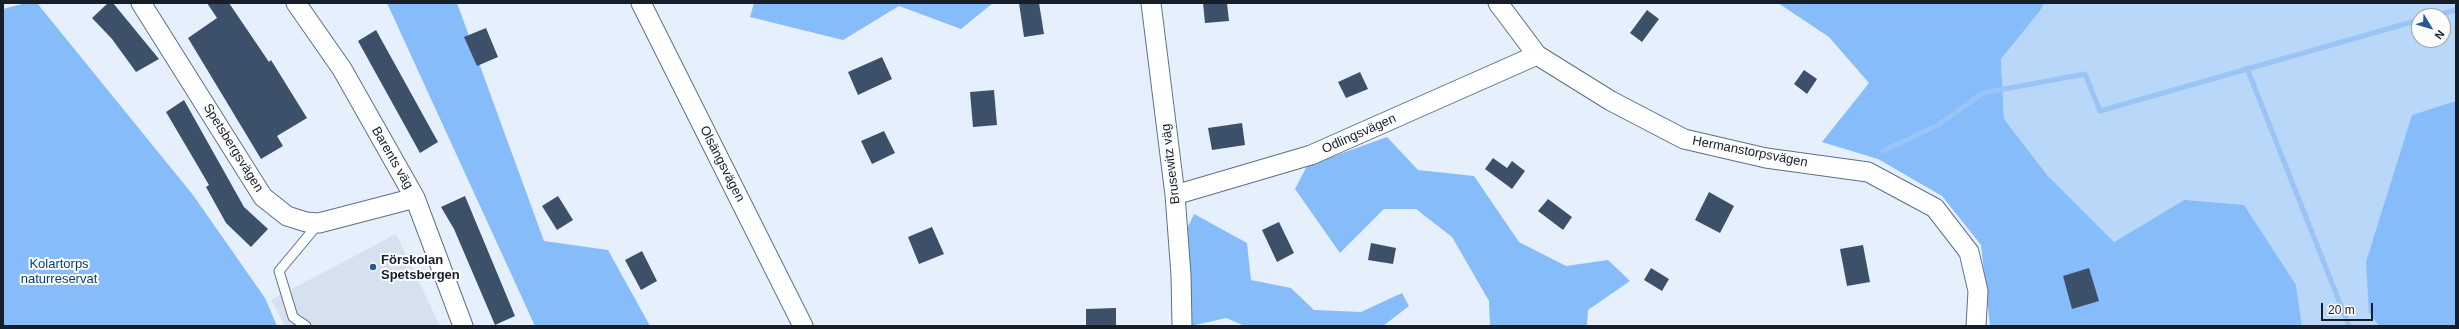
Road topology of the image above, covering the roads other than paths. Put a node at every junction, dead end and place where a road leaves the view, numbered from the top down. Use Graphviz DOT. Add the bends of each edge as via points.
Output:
graph roads {
  1 [pos="141,3"];
  2 [pos="296,3"];
  3 [pos="641,3"];
  4 [pos="1151,3"];
  5 [pos="1498,3"];
  6 [pos="1537,55"];
  7 [pos="1175,195"];
  8 [pos="415,198"];
  9 [pos="319,223"];
  10 [pos="306,326"];
  11 [pos="463,326"];
  12 [pos="803,326"];
  13 [pos="1182,326"];
  14 [pos="1976,326"];
  1 -- 9 [label="street, Spetsbergsvägen" via="263,197 286,216"];
  2 -- 8 [label="street, Barents väg" via="342,69"];
  3 -- 12 [label="street, Olsängsvägen"];
  4 -- 7 [label="street, Brusewitz väg"];
  5 -- 6 [label="street, Hermanstorpsvägen"];
  6 -- 7 [label="street, Odlingsvägen" via="1311,155"];
  6 -- 14 [label="street, Hermanstorpsvägen" via="1611,101 1684,139 1766,158 1868,172 1934,208 1969,252 1978,291"];
  7 -- 13 [label="street, Brusewitz väg"];
  8 -- 9 [label="street, Spetsbergsvägen"];
  8 -- 11 [label="street, Barents väg"];
  9 -- 10 [label="lane" via="279,271 293,317"];
}
